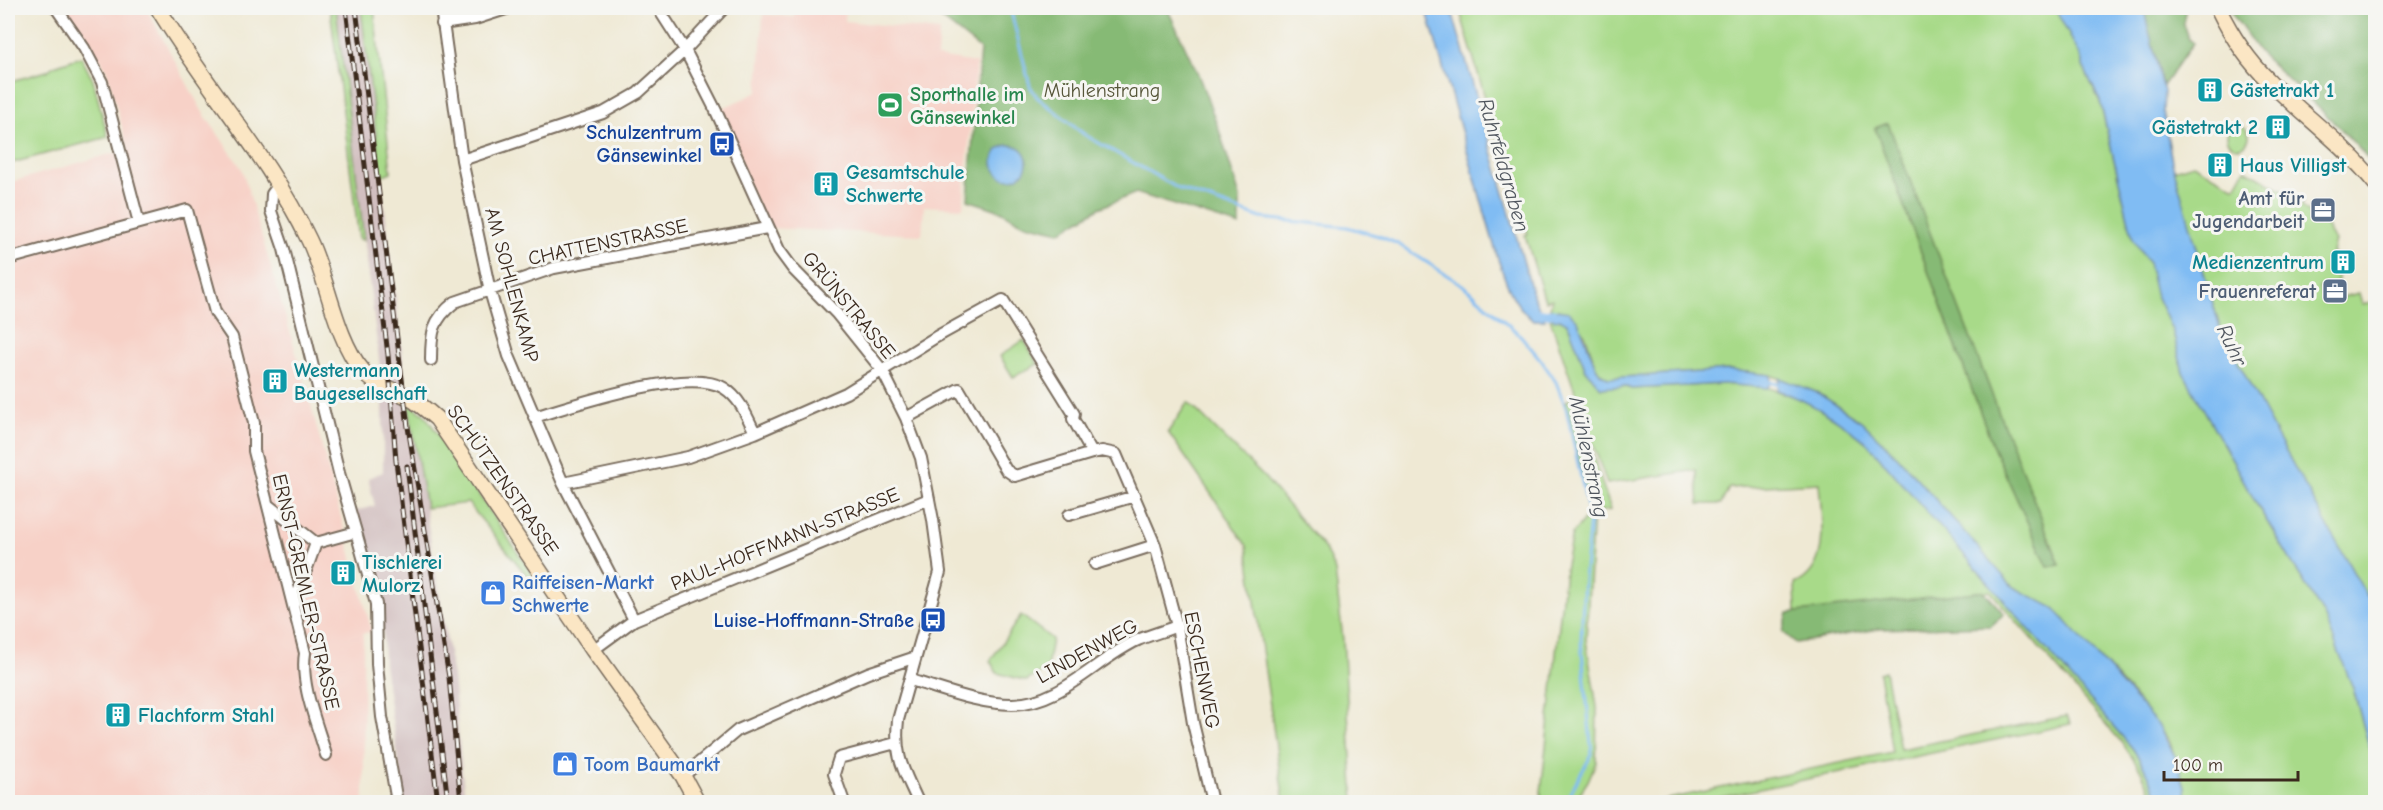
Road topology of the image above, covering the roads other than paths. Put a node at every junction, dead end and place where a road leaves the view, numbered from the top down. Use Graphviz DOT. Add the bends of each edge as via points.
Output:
graph roads {
  1 [pos="56,8"];
  2 [pos="158,8"];
  3 [pos="441,8"];
  4 [pos="509,8"];
  5 [pos="658,8"];
  6 [pos="724,8"];
  7 [pos="2218,8"];
  8 [pos="442,24"];
  9 [pos="685,50"];
  10 [pos="462,159"];
  11 [pos="2376,184"];
  12 [pos="278,186"];
  13 [pos="139,223"];
  14 [pos="767,228"];
  15 [pos="8,259"];
  16 [pos="490,291"];
  17 [pos="431,360"];
  18 [pos="882,370"];
  19 [pos="534,417"];
  20 [pos="906,418"];
  21 [pos="755,433"];
  22 [pos="1092,453"];
  23 [pos="563,483"];
  24 [pos="1135,496"];
  25 [pos="929,499"];
  26 [pos="268,505"];
  27 [pos="1069,515"];
  28 [pos="356,532"];
  29 [pos="316,543"];
  30 [pos="1155,545"];
  31 [pos="1095,564"];
  32 [pos="294,605"];
  33 [pos="634,620"];
  34 [pos="1177,626"];
  35 [pos="593,650"];
  36 [pos="916,657"];
  37 [pos="910,680"];
  38 [pos="896,743"];
  39 [pos="326,755"];
  40 [pos="683,777"];
  41 [pos="397,802"];
  42 [pos="697,802"];
  43 [pos="844,802"];
  44 [pos="918,802"];
  45 [pos="1212,802"];
  1 -- 13 [label="street" via="102,82"];
  2 -- 12 [label="main road"];
  3 -- 8 [label="street, AM SOHLENKAMP"];
  4 -- 8 [label="street"];
  5 -- 9 [label="street, GRÜNSTRASSE"];
  6 -- 9 [label="street"];
  7 -- 11 [label="main road" via="2235,40 2268,81 2332,137"];
  8 -- 10 [label="street, AM SOHLENKAMP"];
  9 -- 10 [label="street" via="638,93 603,113"];
  9 -- 14 [label="street, GRÜNSTRASSE"];
  10 -- 16 [label="street, AM SOHLENKAMP"];
  12 -- 28 [label="street" via="272,194 271,211"];
  12 -- 35 [label="main road, SCHÜTZENSTRASSE" via="309,240 362,371 423,406 437,419"];
  13 -- 15 [label="street"];
  13 -- 26 [label="street, ERNST-GREMLER-STRASSE" via="187,210 215,312 232,337 254,423 254,451"];
  14 -- 16 [label="street, CHATTENSTRASSE" via="554,268"];
  14 -- 18 [label="street, GRÜNSTRASSE" via="793,269 837,314"];
  16 -- 17 [label="street, CHATTENSTRASSE" via="455,302 444,310 431,332"];
  16 -- 19 [label="street, AM SOHLENKAMP" via="508,356"];
  18 -- 20 [label="street, GRÜNSTRASSE"];
  18 -- 21 [label="street" via="846,393"];
  18 -- 22 [label="street" via="1003,300 1074,414 1073,419"];
  19 -- 21 [label="street" via="611,394 690,380 724,388 740,403"];
  19 -- 23 [label="street, AM SOHLENKAMP"];
  20 -- 22 [label="street, ESCHENWEG" via="959,389 1006,470 1015,476"];
  20 -- 25 [label="street, GRÜNSTRASSE" via="921,458"];
  21 -- 23 [label="street" via="688,457"];
  22 -- 24 [label="street, ESCHENWEG" via="1116,454"];
  23 -- 33 [label="street, AM SOHLENKAMP"];
  24 -- 27 [label="street"];
  24 -- 30 [label="street, ESCHENWEG"];
  25 -- 33 [label="street, PAUL-HOFFMANN-STRASSE"];
  25 -- 36 [label="street, GRÜNSTRASSE" via="940,572"];
  26 -- 29 [label="street"];
  26 -- 32 [label="street, ERNST-GREMLER-STRASSE"];
  28 -- 29 [label="street"];
  28 -- 41 [label="street" via="376,604 376,664"];
  29 -- 32 [label="street"];
  30 -- 31 [label="street"];
  30 -- 34 [label="street, ESCHENWEG"];
  32 -- 39 [label="street, ERNST-GREMLER-STRASSE" via="305,652 303,666"];
  33 -- 35 [label="street, PAUL-HOFFMANN-STRASSE"];
  34 -- 37 [label="street, LINDENWEG" via="1137,641 1053,694 1030,702 990,702"];
  34 -- 45 [label="street, ESCHENWEG" via="1193,723"];
  35 -- 40 [label="main road, SCHÜTZENSTRASSE"];
  36 -- 37 [label="street, GRÜNSTRASSE"];
  36 -- 40 [label="street" via="868,673 738,730"];
  37 -- 38 [label="street, GRÜNSTRASSE" via="898,720"];
  38 -- 43 [label="street" via="839,758 834,774"];
  38 -- 44 [label="street, GRÜNSTRASSE"];
  40 -- 42 [label="main road, SCHÜTZENSTRASSE"];
}
